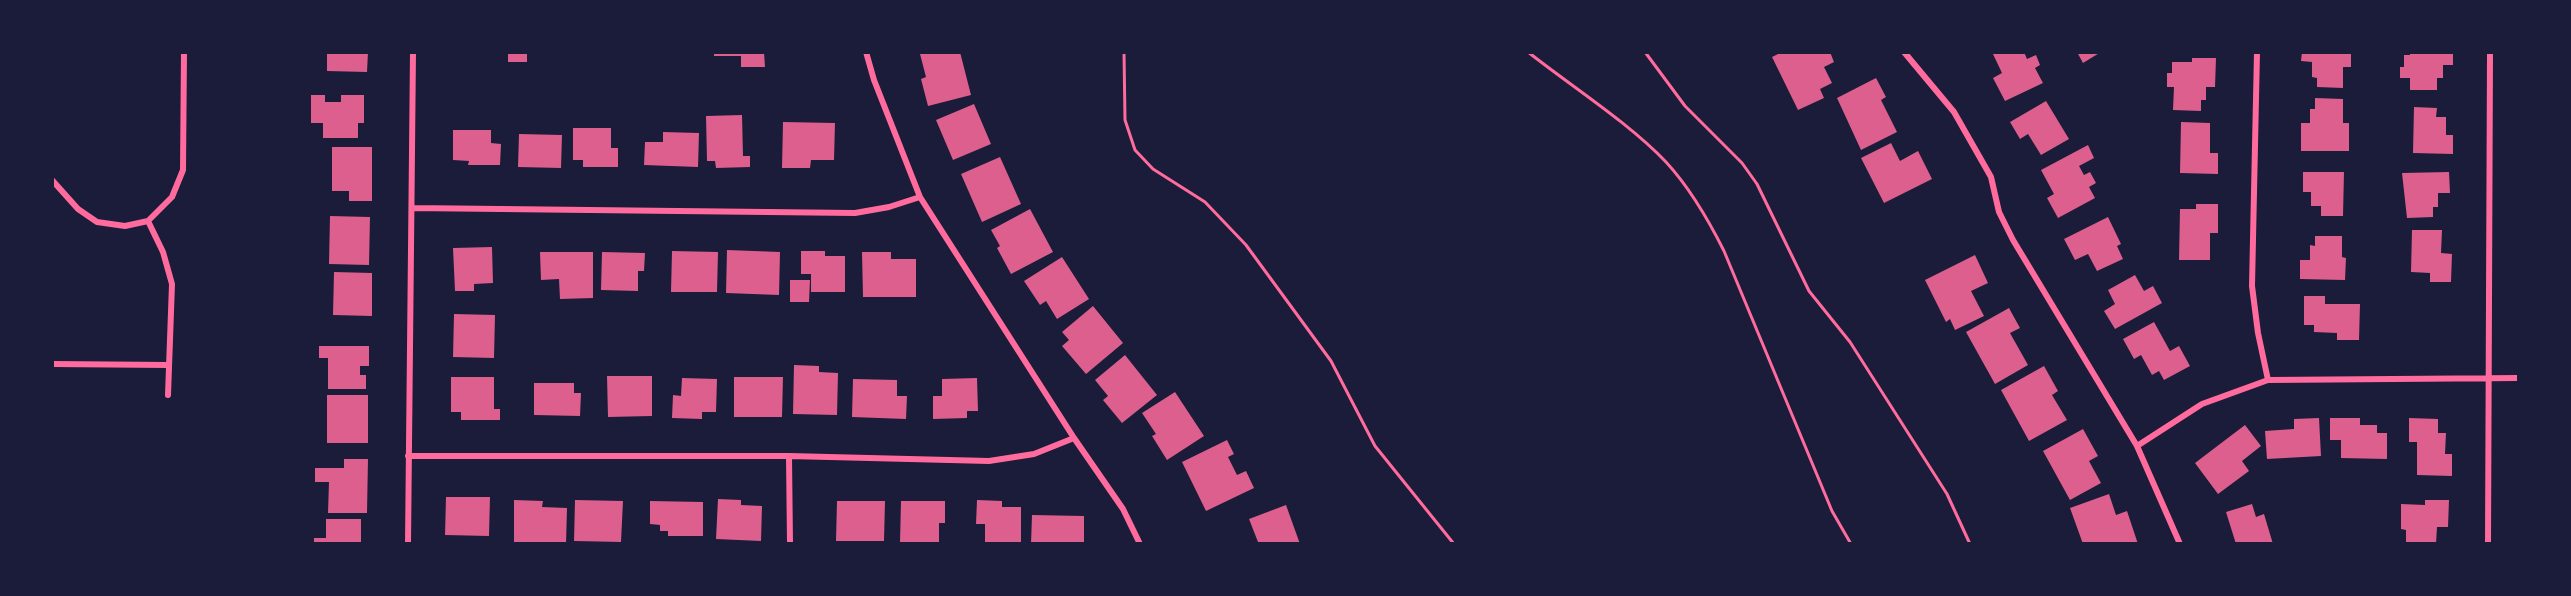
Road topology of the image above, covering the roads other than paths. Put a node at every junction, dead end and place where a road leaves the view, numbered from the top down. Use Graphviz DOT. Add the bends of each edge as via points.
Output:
graph roads {
  1 [pos="184,52"];
  2 [pos="413,52"];
  3 [pos="866,52"];
  4 [pos="1905,52"];
  5 [pos="2257,52"];
  6 [pos="2490,52"];
  7 [pos="52,180"];
  8 [pos="920,197"];
  9 [pos="411,208"];
  10 [pos="148,221"];
  11 [pos="52,364"];
  12 [pos="168,365"];
  13 [pos="2489,378"];
  14 [pos="2518,378"];
  15 [pos="2268,380"];
  16 [pos="168,394"];
  17 [pos="1074,438"];
  18 [pos="2137,446"];
  19 [pos="408,456"];
  20 [pos="789,456"];
  21 [pos="408,543"];
  22 [pos="790,543"];
  23 [pos="1140,543"];
  24 [pos="2180,543"];
  25 [pos="2488,543"];
  1 -- 10 [label="street" via="183,170 172,197"];
  2 -- 9 [label="street"];
  3 -- 8 [label="street"];
  4 -- 18 [label="street" via="1954,112 1991,177 1999,212 2013,240"];
  5 -- 15 [label="street" via="2252,286"];
  6 -- 13 [label="street"];
  7 -- 10 [label="street" via="78,209 97,222 124,226"];
  8 -- 9 [label="street" via="855,213"];
  8 -- 17 [label="street"];
  9 -- 19 [label="street"];
  10 -- 12 [label="street" via="172,284"];
  11 -- 12 [label="street"];
  12 -- 16 [label="street"];
  13 -- 14 [label="street"];
  13 -- 15 [label="street"];
  13 -- 25 [label="street"];
  15 -- 18 [label="street" via="2202,404"];
  17 -- 20 [label="street" via="1034,454 989,461"];
  17 -- 23 [label="street" via="1123,509"];
  18 -- 24 [label="street"];
  19 -- 20 [label="street"];
  19 -- 21 [label="street"];
  20 -- 22 [label="street"];
}
